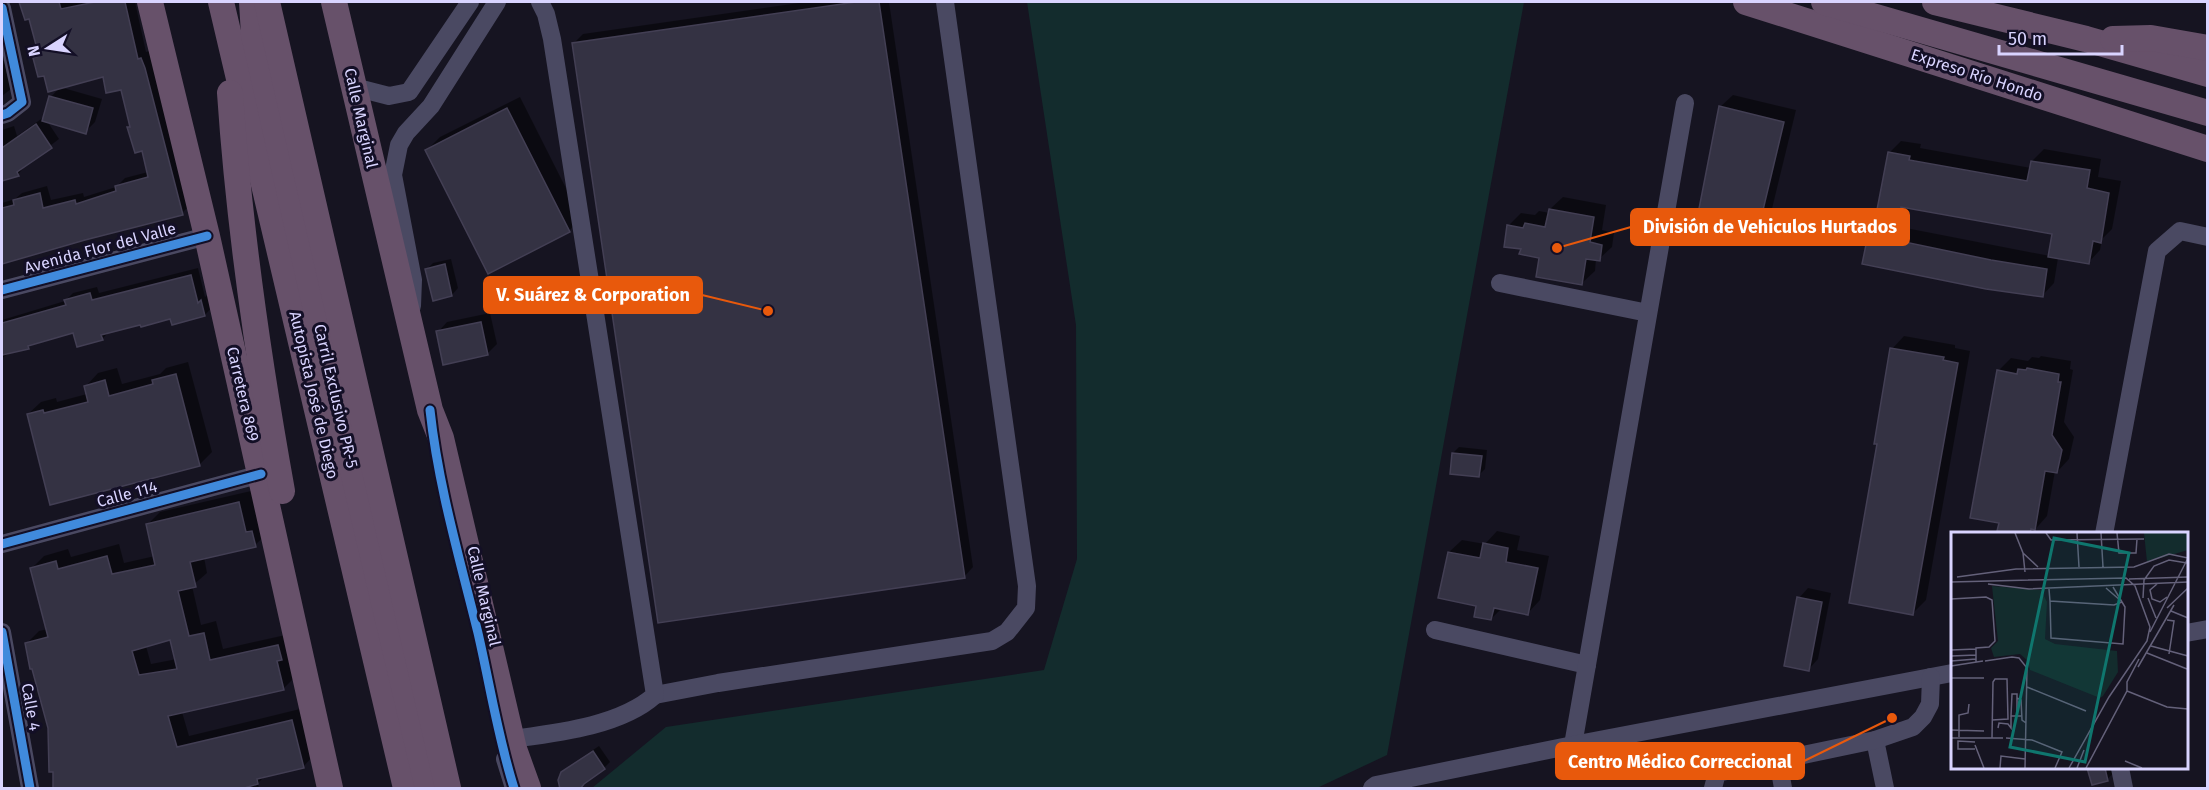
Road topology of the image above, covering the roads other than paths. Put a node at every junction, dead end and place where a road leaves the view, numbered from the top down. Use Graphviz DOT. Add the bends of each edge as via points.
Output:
graph roads {
  1 [pos="150,2"];
  2 [pos="252,2"];
  3 [pos="267,2"];
  4 [pos="334,2"];
  5 [pos="470,2"];
  6 [pos="497,2"];
  7 [pos="540,2"];
  8 [pos="945,2"];
  9 [pos="1746,2"];
  10 [pos="1824,2"];
  11 [pos="1935,2"];
  12 [pos="2,8"];
  13 [pos="223,8"];
  14 [pos="2086,39"];
  15 [pos="2208,48"];
  16 [pos="2208,74"];
  17 [pos="354,87"];
  18 [pos="1685,103"];
  19 [pos="2208,113"];
  20 [pos="2,115"];
  21 [pos="2208,148"];
  22 [pos="207,236"];
  23 [pos="2208,237"];
  24 [pos="1500,283"];
  25 [pos="2,290"];
  26 [pos="1648,313"];
  27 [pos="411,328"];
  28 [pos="430,410"];
  29 [pos="261,474"];
  30 [pos="2104,532"];
  31 [pos="2,544"];
  32 [pos="2208,629"];
  33 [pos="1436,630"];
  34 [pos="2,632"];
  35 [pos="2188,633"];
  36 [pos="1587,665"];
  37 [pos="1951,673"];
  38 [pos="1931,677"];
  39 [pos="655,695"];
  40 [pos="317,729"];
  41 [pos="512,739"];
  42 [pos="1875,740"];
  43 [pos="1573,745"];
  44 [pos="1778,760"];
  45 [pos="2120,769"];
  46 [pos="30,789"];
  47 [pos="330,789"];
  48 [pos="406,789"];
  49 [pos="428,789"];
  50 [pos="448,789"];
  51 [pos="514,789"];
  52 [pos="528,789"];
  53 [pos="1372,789"];
  54 [pos="1713,789"];
  55 [pos="1783,789"];
  56 [pos="1885,789"];
  57 [pos="2124,789"];
  1 -- 22 [label="highway, Carretera 869"];
  2 -- 49 [label="highway, Carril Exclusivo PR-5" via="254,35"];
  3 -- 50 [label="highway"];
  4 -- 17 [label="highway, Calle Marginal"];
  5 -- 17 [label="street" via="409,92 389,96"];
  6 -- 27 [label="street" via="431,106 399,145 393,175 413,280"];
  7 -- 39 [label="street" via="552,39"];
  8 -- 39 [label="street" via="1027,586 1026,608 1008,632 992,641"];
  9 -- 21 [label="highway, Expreso Río Hondo"];
  10 -- 19 [label="highway"];
  11 -- 14 [label="highway"];
  12 -- 20 [label="street" via="22,102"];
  13 -- 40 [label="highway" via="236,189 262,381 310,640"];
  13 -- 48 [label="highway, Autopista José de Diego"];
  14 -- 15 [label="highway" via="2151,38"];
  14 -- 16 [label="highway"];
  17 -- 27 [label="highway, Calle Marginal"];
  18 -- 26 [label="street"];
  22 -- 25 [label="street, Avenida Flor del Valle"];
  22 -- 29 [label="highway, Carretera 869"];
  23 -- 30 [label="street" via="2180,231 2157,251"];
  24 -- 26 [label="street"];
  26 -- 36 [label="street"];
  27 -- 28 [label="highway, Calle Marginal"];
  28 -- 41 [label="highway, Calle Marginal" via="441,438"];
  28 -- 51 [label="street, Calle Marginal" via="454,535"];
  29 -- 31 [label="street, Calle 114"];
  29 -- 40 [label="highway, Carretera 869"];
  32 -- 35 [label="street"];
  33 -- 36 [label="street"];
  34 -- 46 [label="street, Calle 4"];
  36 -- 43 [label="street"];
  37 -- 38 [label="street"];
  38 -- 42 [label="street" via="1930,704 1923,717 1913,727"];
  38 -- 43 [label="street"];
  39 -- 41 [label="street" via="610,719 569,731"];
  40 -- 47 [label="highway, Carretera 869"];
  41 -- 52 [label="highway, Calle Marginal"];
  42 -- 44 [label="street"];
  42 -- 56 [label="street"];
  43 -- 53 [label="street" via="1376,785"];
  44 -- 54 [label="street" via="1717,773"];
  44 -- 55 [label="street"];
  45 -- 57 [label="street"];
}
